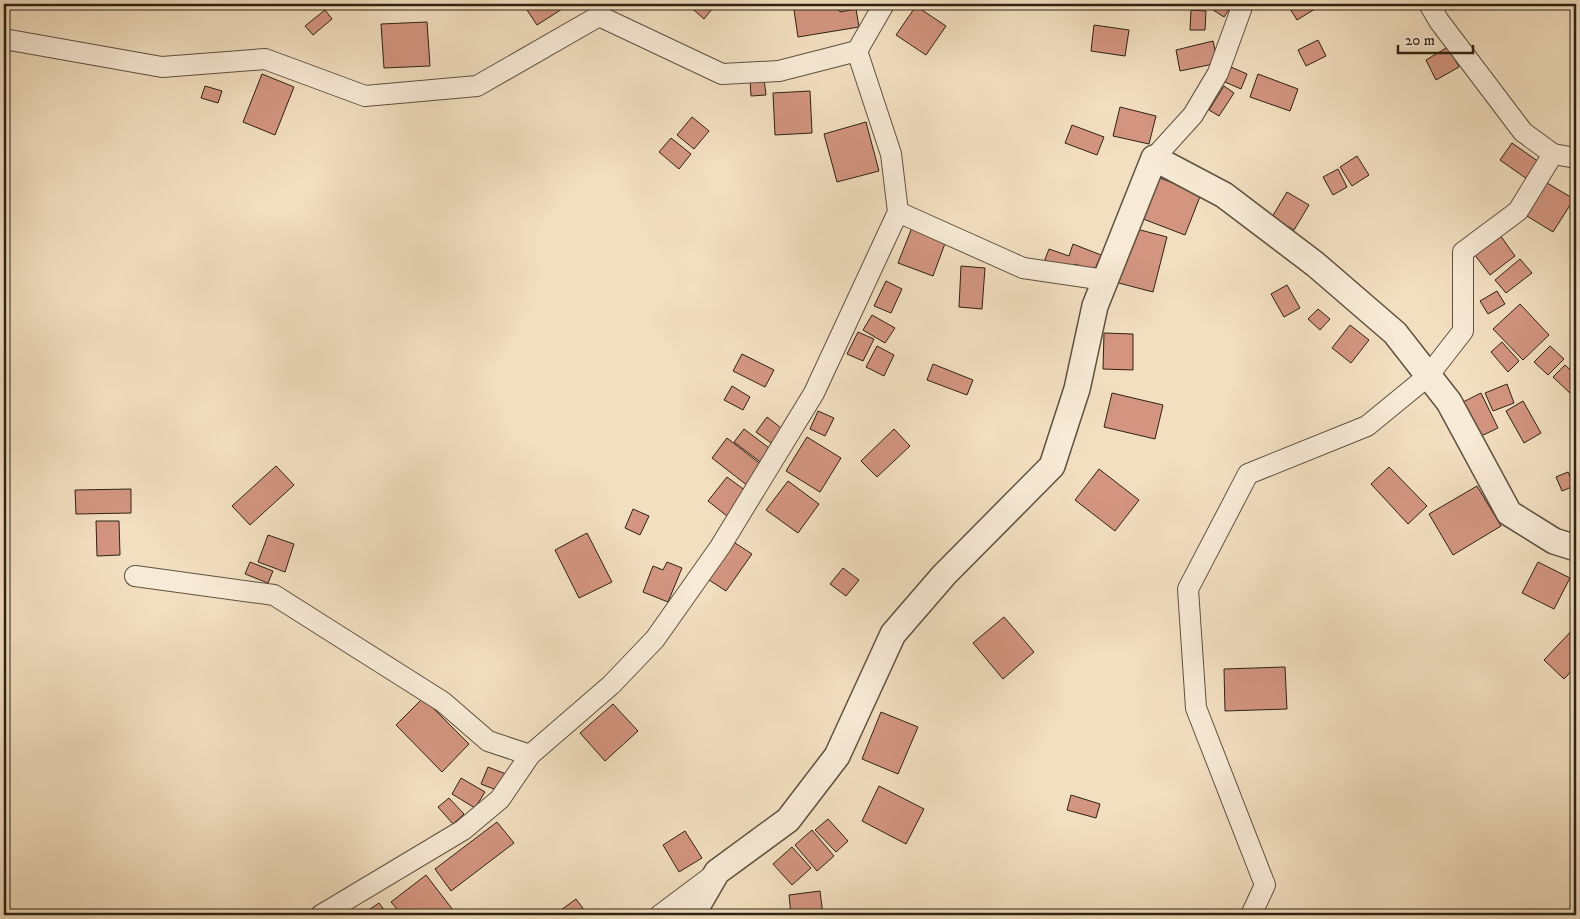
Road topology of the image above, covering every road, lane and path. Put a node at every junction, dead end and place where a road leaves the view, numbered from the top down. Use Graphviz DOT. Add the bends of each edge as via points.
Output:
graph roads {
  1 [pos="884,4"];
  2 [pos="1243,4"];
  3 [pos="1429,4"];
  4 [pos="4,39"];
  5 [pos="857,50"];
  6 [pos="1553,154"];
  7 [pos="1154,158"];
  8 [pos="1576,158"];
  9 [pos="898,212"];
  10 [pos="1105,280"];
  11 [pos="1428,376"];
  12 [pos="1576,548"];
  13 [pos="135,576"];
  14 [pos="530,755"];
  15 [pos="717,872"];
  16 [pos="321,915"];
  17 [pos="660,915"];
  18 [pos="692,915"];
  19 [pos="1252,915"];
  1 -- 5 [label="street"];
  2 -- 7 [label="street" via="1218,73 1193,115"];
  3 -- 6 [label="street" via="1523,132"];
  4 -- 5 [label="street" via="162,67 265,59 365,96 477,86 599,16 722,74 779,71"];
  5 -- 9 [label="street" via="891,154"];
  6 -- 8 [label="street"];
  6 -- 11 [label="street" via="1518,211 1463,252 1463,331"];
  7 -- 10 [label="street"];
  7 -- 11 [label="street" via="1224,195 1315,264 1395,333"];
  9 -- 10 [label="street" via="1023,268"];
  9 -- 14 [label="street" via="814,393 720,547 655,639 611,686"];
  10 -- 15 [label="street" via="1095,306 1077,389 1052,466 944,575 893,634 837,756 788,820"];
  11 -- 12 [label="street" via="1449,402 1509,512 1554,541"];
  11 -- 19 [label="street" via="1367,426 1248,474 1188,589 1196,708 1265,885"];
  13 -- 14 [label="street" via="274,595 443,702 488,741"];
  14 -- 16 [label="street" via="500,799 463,830"];
  15 -- 17 [label="street"];
  15 -- 18 [label="street"];
}
